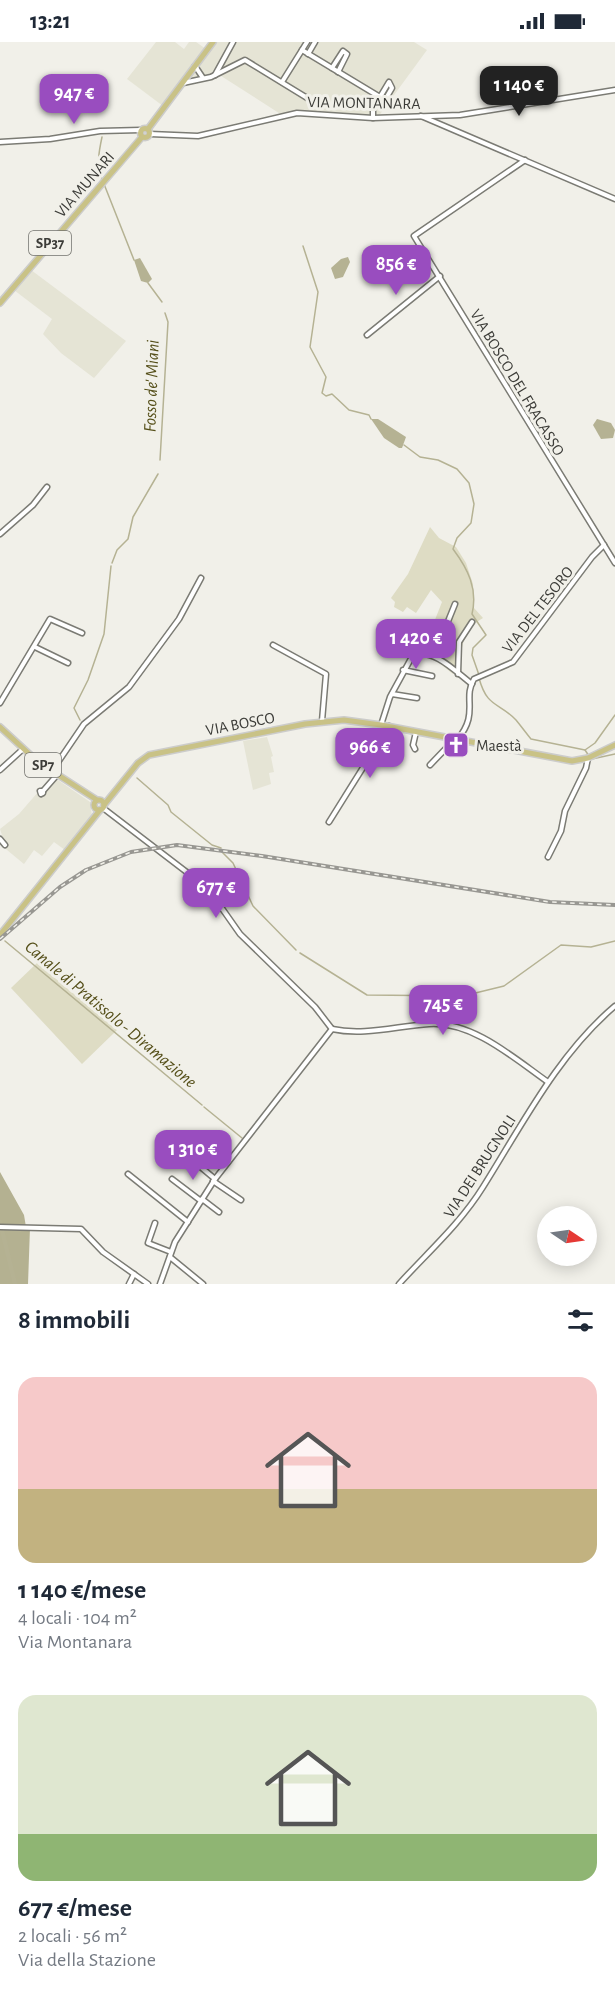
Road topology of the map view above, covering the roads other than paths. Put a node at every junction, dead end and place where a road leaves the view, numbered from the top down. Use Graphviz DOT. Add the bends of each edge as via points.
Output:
graph roads {
  1 [pos="213,42"];
  2 [pos="234,42"];
  3 [pos="307,42"];
  4 [pos="315,42"];
  5 [pos="302,50"];
  6 [pos="308,54"];
  7 [pos="195,66"];
  8 [pos="332,68"];
  9 [pos="338,72"];
  10 [pos="189,74"];
  11 [pos="214,75"];
  12 [pos="202,79"];
  13 [pos="282,82"];
  14 [pos="182,84"];
  15 [pos="615,90"];
  16 [pos="317,104"];
  17 [pos="421,116"];
  18 [pos="374,118"];
  19 [pos="145,133"];
  20 [pos="0,142"];
  21 [pos="525,160"];
  22 [pos="615,199"];
  23 [pos="440,276"];
  24 [pos="0,303"];
  25 [pos="367,335"];
  26 [pos="47,487"];
  27 [pos="0,534"];
  28 [pos="604,545"];
  29 [pos="615,563"];
  30 [pos="201,578"];
  31 [pos="455,604"];
  32 [pos="472,622"];
  33 [pos="82,633"];
  34 [pos="273,645"];
  35 [pos="35,647"];
  36 [pos="434,656"];
  37 [pos="68,663"];
  38 [pos="404,670"];
  39 [pos="458,674"];
  40 [pos="432,676"];
  41 [pos="472,684"];
  42 [pos="392,694"];
  43 [pos="417,698"];
  44 [pos="0,703"];
  45 [pos="322,721"];
  46 [pos="381,725"];
  47 [pos="389,726"];
  48 [pos="0,727"];
  49 [pos="416,732"];
  50 [pos="456,740"];
  51 [pos="615,745"];
  52 [pos="415,749"];
  53 [pos="23,750"];
  54 [pos="590,757"];
  55 [pos="430,765"];
  56 [pos="0,770"];
  57 [pos="54,773"];
  58 [pos="43,791"];
  59 [pos="99,805"];
  60 [pos="329,822"];
  61 [pos="0,839"];
  62 [pos="5,846"];
  63 [pos="548,857"];
  64 [pos="0,935"];
  65 [pos="615,1006"];
  66 [pos="332,1029"];
  67 [pos="549,1082"];
  68 [pos="172,1143"];
  69 [pos="128,1174"];
  70 [pos="172,1179"];
  71 [pos="214,1180"];
  72 [pos="202,1200"];
  73 [pos="241,1200"];
  74 [pos="219,1212"];
  75 [pos="188,1222"];
  76 [pos="155,1223"];
  77 [pos="0,1227"];
  78 [pos="171,1252"];
  79 [pos="170,1257"];
  80 [pos="134,1274"];
  81 [pos="129,1284"];
  82 [pos="148,1284"];
  83 [pos="160,1284"];
  84 [pos="203,1284"];
  85 [pos="399,1284"];
  1 -- 7 [label="main road, SP37"];
  2 -- 11 [label="street"];
  3 -- 5 [label="street"];
  4 -- 6 [label="street"];
  5 -- 6 [label="street"];
  5 -- 13 [label="street"];
  6 -- 8 [label="street"];
  7 -- 10 [label="main road, SP37"];
  7 -- 12 [label="street"];
  8 -- 9 [label="street"];
  8 -- 9 [label="street" via="343,51 347,54"];
  9 -- 18 [label="street" via="380,97 373,109"];
  10 -- 12 [label="street" via="190,78"];
  10 -- 14 [label="main road, SP37"];
  11 -- 12 [label="street"];
  11 -- 13 [label="street" via="245,60"];
  12 -- 14 [label="street"];
  13 -- 16 [label="street"];
  14 -- 19 [label="main road, SP37"];
  15 -- 17 [label="street, VIA MONTANARA" via="478,112"];
  17 -- 18 [label="street, VIA MONTANARA"];
  17 -- 21 [label="street"];
  18 -- 19 [label="street, VIA MONTANARA" via="297,113 198,136"];
  19 -- 20 [label="street, VIA MONTANARA" via="100,131"];
  19 -- 24 [label="main road, VIA MUNARI / SP37"];
  21 -- 22 [label="street"];
  21 -- 23 [label="street, VIA BOSCO DEL FRACASSO" via="414,236"];
  23 -- 25 [label="street"];
  23 -- 28 [label="street, VIA BOSCO DEL FRACASSO"];
  26 -- 27 [label="street"];
  28 -- 29 [label="street, VIA BOSCO DEL FRACASSO"];
  28 -- 41 [label="street, VIA DEL TESORO" via="513,662 483,674"];
  30 -- 57 [label="street" via="179,619 135,679 84,724"];
  31 -- 36 [label="street"];
  32 -- 39 [label="street" via="459,642"];
  33 -- 35 [label="street" via="50,619"];
  34 -- 45 [label="street" via="326,674"];
  35 -- 37 [label="street"];
  35 -- 44 [label="street"];
  36 -- 38 [label="street" via="426,652 413,655"];
  36 -- 39 [label="street"];
  38 -- 40 [label="street"];
  38 -- 42 [label="street"];
  39 -- 41 [label="street"];
  41 -- 50 [label="street" via="471,717"];
  42 -- 43 [label="street"];
  42 -- 46 [label="street"];
  45 -- 46 [label="main road, VIA BOSCO"];
  45 -- 59 [label="main road, VIA BOSCO" via="154,753"];
  46 -- 47 [label="main road, VIA BOSCO"];
  47 -- 49 [label="main road, VIA BOSCO"];
  47 -- 60 [label="street"];
  48 -- 53 [label="main road, SP7"];
  49 -- 50 [label="main road, VIA BOSCO"];
  49 -- 52 [label="street"];
  50 -- 54 [label="main road, VIA BOSCO" via="572,761"];
  50 -- 55 [label="street"];
  51 -- 54 [label="main road, VIA BOSCO"];
  53 -- 56 [label="street"];
  53 -- 57 [label="main road, SP7"];
  54 -- 63 [label="street"];
  57 -- 58 [label="street"];
  57 -- 59 [label="main road, SP7"];
  59 -- 64 [label="main road" via="93,820"];
  59 -- 66 [label="street" via="197,880 240,934 315,1007"];
  61 -- 62 [label="street"];
  65 -- 67 [label="street, VIA DEI BRUGNOLI"];
  66 -- 67 [label="street" via="449,1025 505,1052"];
  66 -- 71 [label="street"];
  67 -- 85 [label="street, VIA DEI BRUGNOLI" via="450,1232"];
  68 -- 71 [label="street"];
  69 -- 75 [label="street"];
  70 -- 72 [label="street"];
  71 -- 72 [label="street"];
  71 -- 73 [label="street"];
  72 -- 74 [label="street"];
  72 -- 75 [label="street"];
  75 -- 78 [label="street"];
  76 -- 78 [label="street" via="148,1243"];
  77 -- 80 [label="street" via="81,1229 103,1252"];
  78 -- 79 [label="street"];
  79 -- 83 [label="street"];
  79 -- 84 [label="street"];
  80 -- 81 [label="street"];
  80 -- 82 [label="street"];
}
